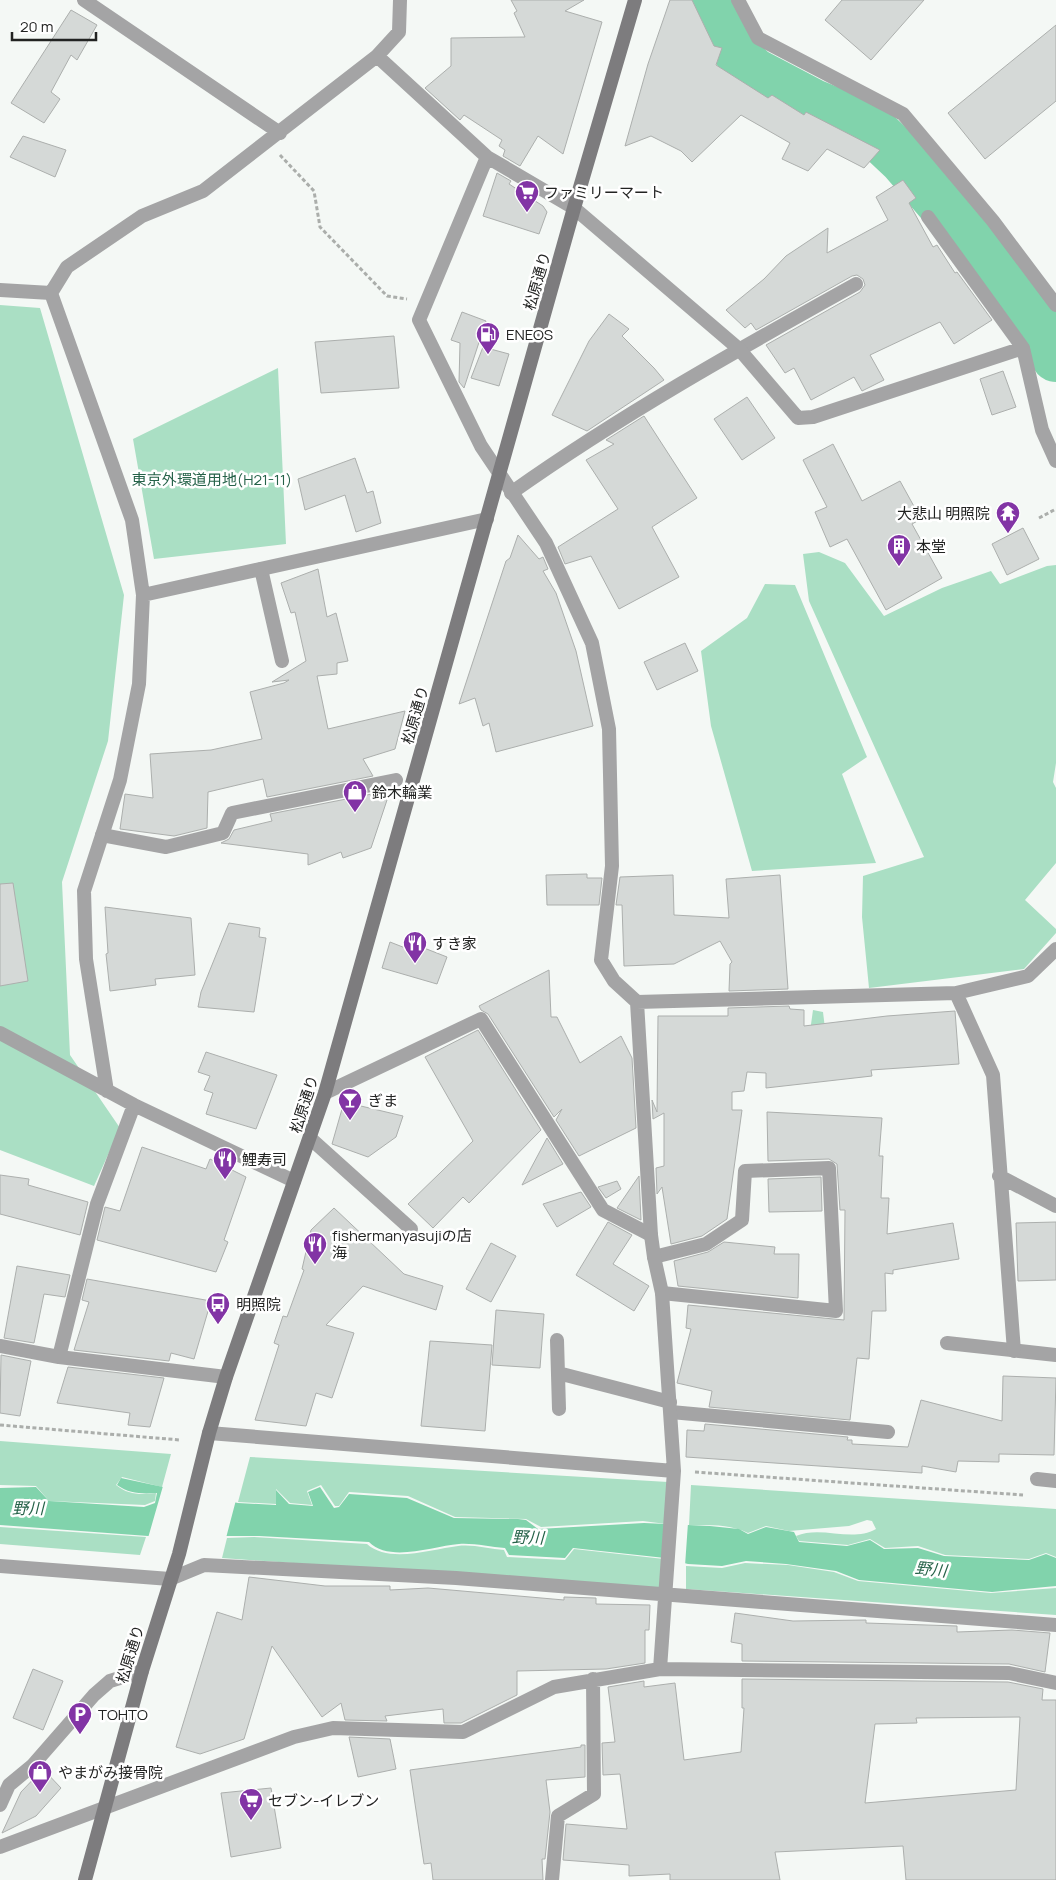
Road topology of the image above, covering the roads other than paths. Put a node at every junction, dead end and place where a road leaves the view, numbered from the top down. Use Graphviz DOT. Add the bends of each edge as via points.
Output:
graph roads {
  1 [pos="84,0"];
  2 [pos="400,0"];
  3 [pos="635,0"];
  4 [pos="738,0"];
  5 [pos="378,56"];
  6 [pos="280,133"];
  7 [pos="488,157"];
  8 [pos="574,208"];
  9 [pos="928,217"];
  10 [pos="856,284"];
  11 [pos="0,290"];
  12 [pos="51,293"];
  13 [pos="1056,305"];
  14 [pos="1023,348"];
  15 [pos="739,349"];
  16 [pos="1056,461"];
  17 [pos="499,475"];
  18 [pos="512,493"];
  19 [pos="487,519"];
  20 [pos="261,569"];
  21 [pos="143,595"];
  22 [pos="282,661"];
  23 [pos="396,780"];
  24 [pos="102,835"];
  25 [pos="1056,949"];
  26 [pos="956,992"];
  27 [pos="637,1002"];
  28 [pos="0,1033"];
  29 [pos="107,1091"];
  30 [pos="325,1093"];
  31 [pos="134,1106"];
  32 [pos="310,1139"];
  33 [pos="999,1176"];
  34 [pos="294,1181"];
  35 [pos="1056,1206"];
  36 [pos="411,1229"];
  37 [pos="652,1235"];
  38 [pos="654,1257"];
  39 [pos="662,1293"];
  40 [pos="557,1340"];
  41 [pos="947,1343"];
  42 [pos="0,1346"];
  43 [pos="1014,1352"];
  44 [pos="1056,1355"];
  45 [pos="59,1357"];
  46 [pos="558,1373"];
  47 [pos="226,1377"];
  48 [pos="671,1407"];
  49 [pos="559,1409"];
  50 [pos="209,1432"];
  51 [pos="888,1432"];
  52 [pos="674,1474"];
  53 [pos="1037,1479"];
  54 [pos="1056,1481"];
  55 [pos="0,1566"];
  56 [pos="170,1579"];
  57 [pos="665,1590"];
  58 [pos="1056,1625"];
  59 [pos="660,1669"];
  60 [pos="142,1671"];
  61 [pos="593,1680"];
  62 [pos="1056,1683"];
  63 [pos="0,1805"];
  64 [pos="104,1808"];
  65 [pos="0,1847"];
  66 [pos="85,1880"];
  67 [pos="552,1880"];
  1 -- 6 [label="street"];
  2 -- 5 [label="street" via="399,32"];
  3 -- 8 [label="main road, 松原通り"];
  4 -- 13 [label="street" via="758,38 903,114 993,221"];
  5 -- 6 [label="street"];
  5 -- 7 [label="street"];
  6 -- 12 [label="street" via="203,191 142,216 67,267"];
  7 -- 8 [label="street"];
  7 -- 17 [label="street" via="419,320 481,446"];
  8 -- 15 [label="street"];
  8 -- 17 [label="main road, 松原通り"];
  9 -- 14 [label="street"];
  10 -- 15 [label="street"];
  11 -- 12 [label="street"];
  12 -- 21 [label="street" via="132,520"];
  14 -- 15 [label="street" via="813,417 798,418"];
  14 -- 16 [label="street" via="1042,430"];
  15 -- 18 [label="street" via="566,454"];
  17 -- 18 [label="street"];
  17 -- 19 [label="main road, 松原通り"];
  18 -- 27 [label="street" via="546,543 592,643 609,728 612,866 601,960 614,981"];
  19 -- 20 [label="street"];
  19 -- 30 [label="main road, 松原通り"];
  20 -- 21 [label="street"];
  20 -- 22 [label="street"];
  21 -- 24 [label="street" via="138,684 120,780"];
  23 -- 24 [label="street" via="232,813 223,833 166,846"];
  24 -- 29 [label="street" via="84,891 86,959"];
  25 -- 26 [label="street" via="1028,976"];
  26 -- 27 [label="street"];
  26 -- 33 [label="street" via="993,1075"];
  27 -- 37 [label="street"];
  28 -- 29 [label="street"];
  29 -- 31 [label="street"];
  30 -- 32 [label="main road, 松原通り"];
  30 -- 37 [label="street" via="481,1018 603,1210"];
  31 -- 34 [label="street"];
  31 -- 45 [label="street" via="97,1204"];
  32 -- 34 [label="main road, 松原通り"];
  32 -- 36 [label="street"];
  33 -- 35 [label="street"];
  33 -- 43 [label="street"];
  34 -- 47 [label="main road, 松原通り"];
  37 -- 38 [label="street"];
  38 -- 39 [label="street"];
  38 -- 39 [label="street" via="706,1244 742,1220 745,1171 829,1168 836,1311"];
  39 -- 48 [label="street"];
  40 -- 46 [label="street"];
  41 -- 43 [label="street"];
  42 -- 45 [label="street"];
  43 -- 44 [label="street"];
  45 -- 47 [label="street"];
  46 -- 48 [label="street"];
  46 -- 49 [label="street"];
  47 -- 50 [label="main road, 松原通り"];
  48 -- 51 [label="street"];
  48 -- 52 [label="street"];
  50 -- 52 [label="street"];
  50 -- 56 [label="main road, 松原通り"];
  52 -- 57 [label="street"];
  53 -- 54 [label="street"];
  55 -- 56 [label="street"];
  56 -- 57 [label="street" via="204,1565"];
  56 -- 60 [label="main road, 松原通り"];
  57 -- 58 [label="street"];
  57 -- 59 [label="street"];
  59 -- 61 [label="street"];
  59 -- 62 [label="street" via="1009,1673"];
  60 -- 63 [label="street" via="110,1681 94,1695 32,1766 9,1785"];
  60 -- 64 [label="main road, 松原通り"];
  61 -- 64 [label="street" via="554,1687 463,1732 333,1728 294,1736"];
  61 -- 67 [label="street" via="594,1794 558,1816"];
  64 -- 65 [label="street"];
  64 -- 66 [label="main road, 松原通り"];
}
